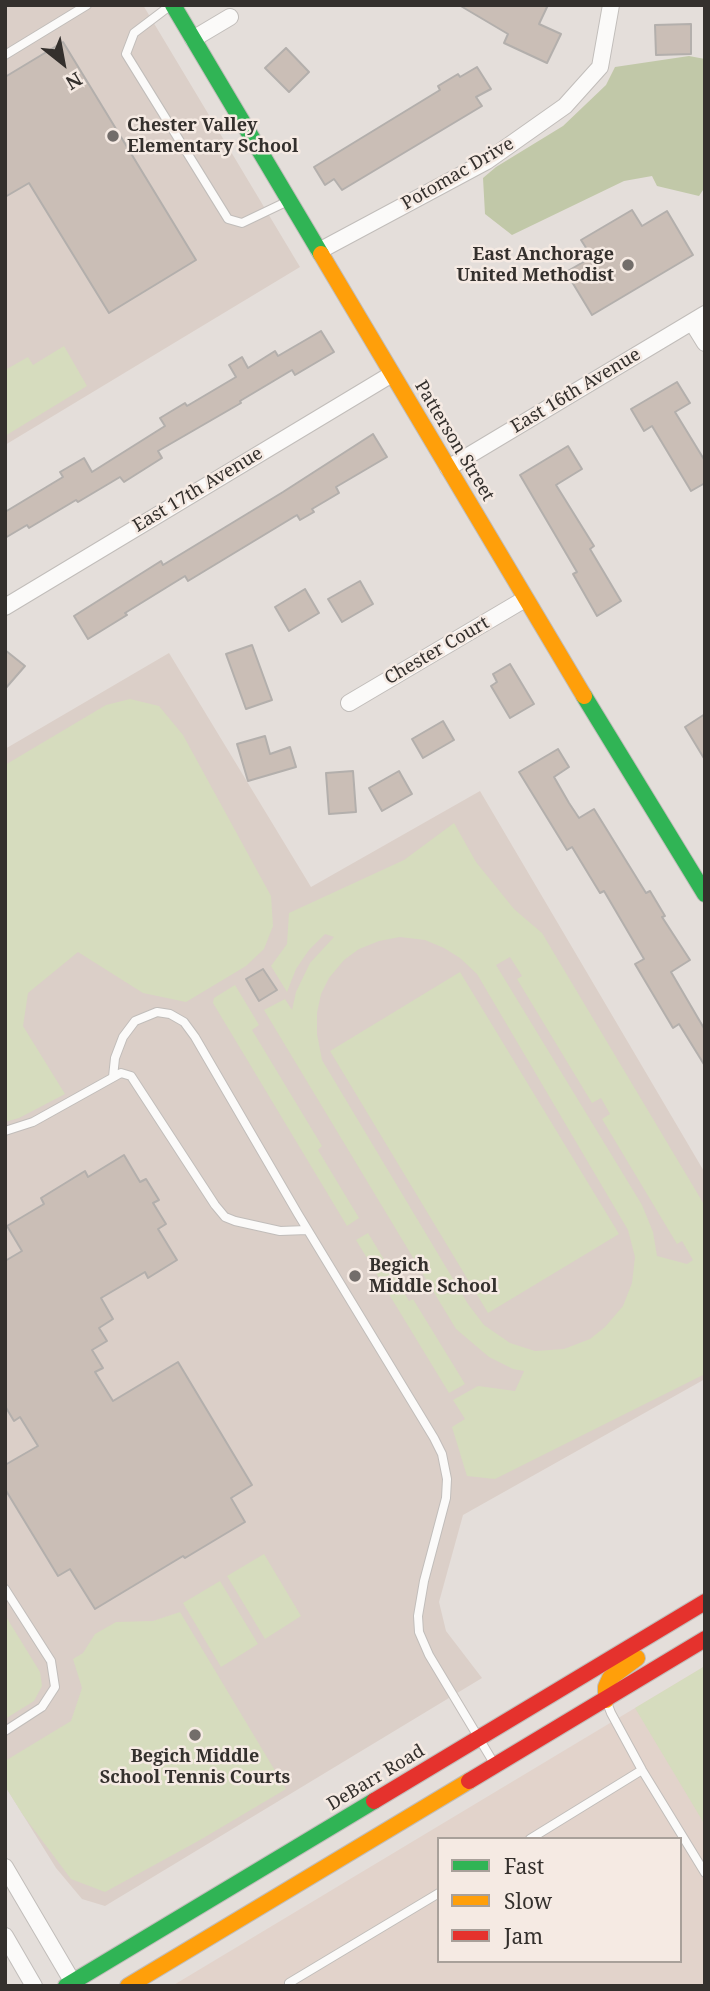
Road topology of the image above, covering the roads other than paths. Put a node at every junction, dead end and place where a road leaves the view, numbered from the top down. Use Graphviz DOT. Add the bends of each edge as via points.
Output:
graph roads {
  1 [pos="172,5"];
  2 [pos="611,5"];
  3 [pos="84,8"];
  4 [pos="230,17"];
  5 [pos="193,39"];
  6 [pos="5,55"];
  7 [pos="289,200"];
  8 [pos="319,251"];
  9 [pos="698,318"];
  10 [pos="705,343"];
  11 [pos="392,374"];
  12 [pos="448,468"];
  13 [pos="525,599"];
  14 [pos="5,607"];
  15 [pos="349,703"];
  16 [pos="705,894"];
  17 [pos="113,1077"];
  18 [pos="5,1130"];
  19 [pos="307,1230"];
  20 [pos="5,1589"];
  21 [pos="705,1602"];
  22 [pos="705,1616"];
  23 [pos="705,1639"];
  24 [pos="606,1700"];
  25 [pos="5,1731"];
  26 [pos="479,1738"];
  27 [pos="495,1766"];
  28 [pos="642,1770"];
  29 [pos="533,1837"];
  30 [pos="5,1867"];
  31 [pos="705,1873"];
  32 [pos="437,1894"];
  33 [pos="5,1936"];
  34 [pos="71,1984"];
  35 [pos="34,1986"];
  36 [pos="128,1986"];
  37 [pos="290,1986"];
  1 -- 5 [label="main road, Patterson Street"];
  1 -- 7 [label="lane" via="134,33 126,54 228,219 242,223"];
  2 -- 8 [label="street, Potomac Drive" via="600,67 565,106 487,161"];
  3 -- 6 [label="lane"];
  4 -- 5 [label="street"];
  5 -- 7 [label="main road, Patterson Street"];
  7 -- 8 [label="main road, Patterson Street"];
  8 -- 11 [label="main road, Patterson Street"];
  9 -- 10 [label="street"];
  9 -- 12 [label="street, East 16th Avenue"];
  11 -- 12 [label="main road, Patterson Street"];
  11 -- 14 [label="street, East 17th Avenue"];
  12 -- 13 [label="main road, Patterson Street"];
  13 -- 15 [label="street, Chester Court"];
  13 -- 16 [label="main road, Patterson Street"];
  17 -- 18 [label="lane" via="33,1122"];
  17 -- 19 [label="lane" via="121,1073 131,1076 225,1217 280,1231"];
  17 -- 19 [label="lane" via="123,1037 135,1021 157,1012 184,1022"];
  19 -- 26 [label="lane" via="442,1454 446,1498 424,1581 419,1632"];
  20 -- 25 [label="lane" via="51,1661 55,1687 42,1707"];
  21 -- 26 [label="main road, DeBarr Road"];
  22 -- 24 [label="main road" via="618,1670 606,1687"];
  23 -- 24 [label="main road"];
  24 -- 27 [label="main road"];
  24 -- 28 [label="lane"];
  26 -- 27 [label="lane"];
  26 -- 34 [label="main road, DeBarr Road"];
  27 -- 36 [label="main road"];
  28 -- 29 [label="lane"];
  28 -- 31 [label="lane"];
  30 -- 34 [label="street"];
  32 -- 37 [label="lane"];
  33 -- 35 [label="street"];
}
